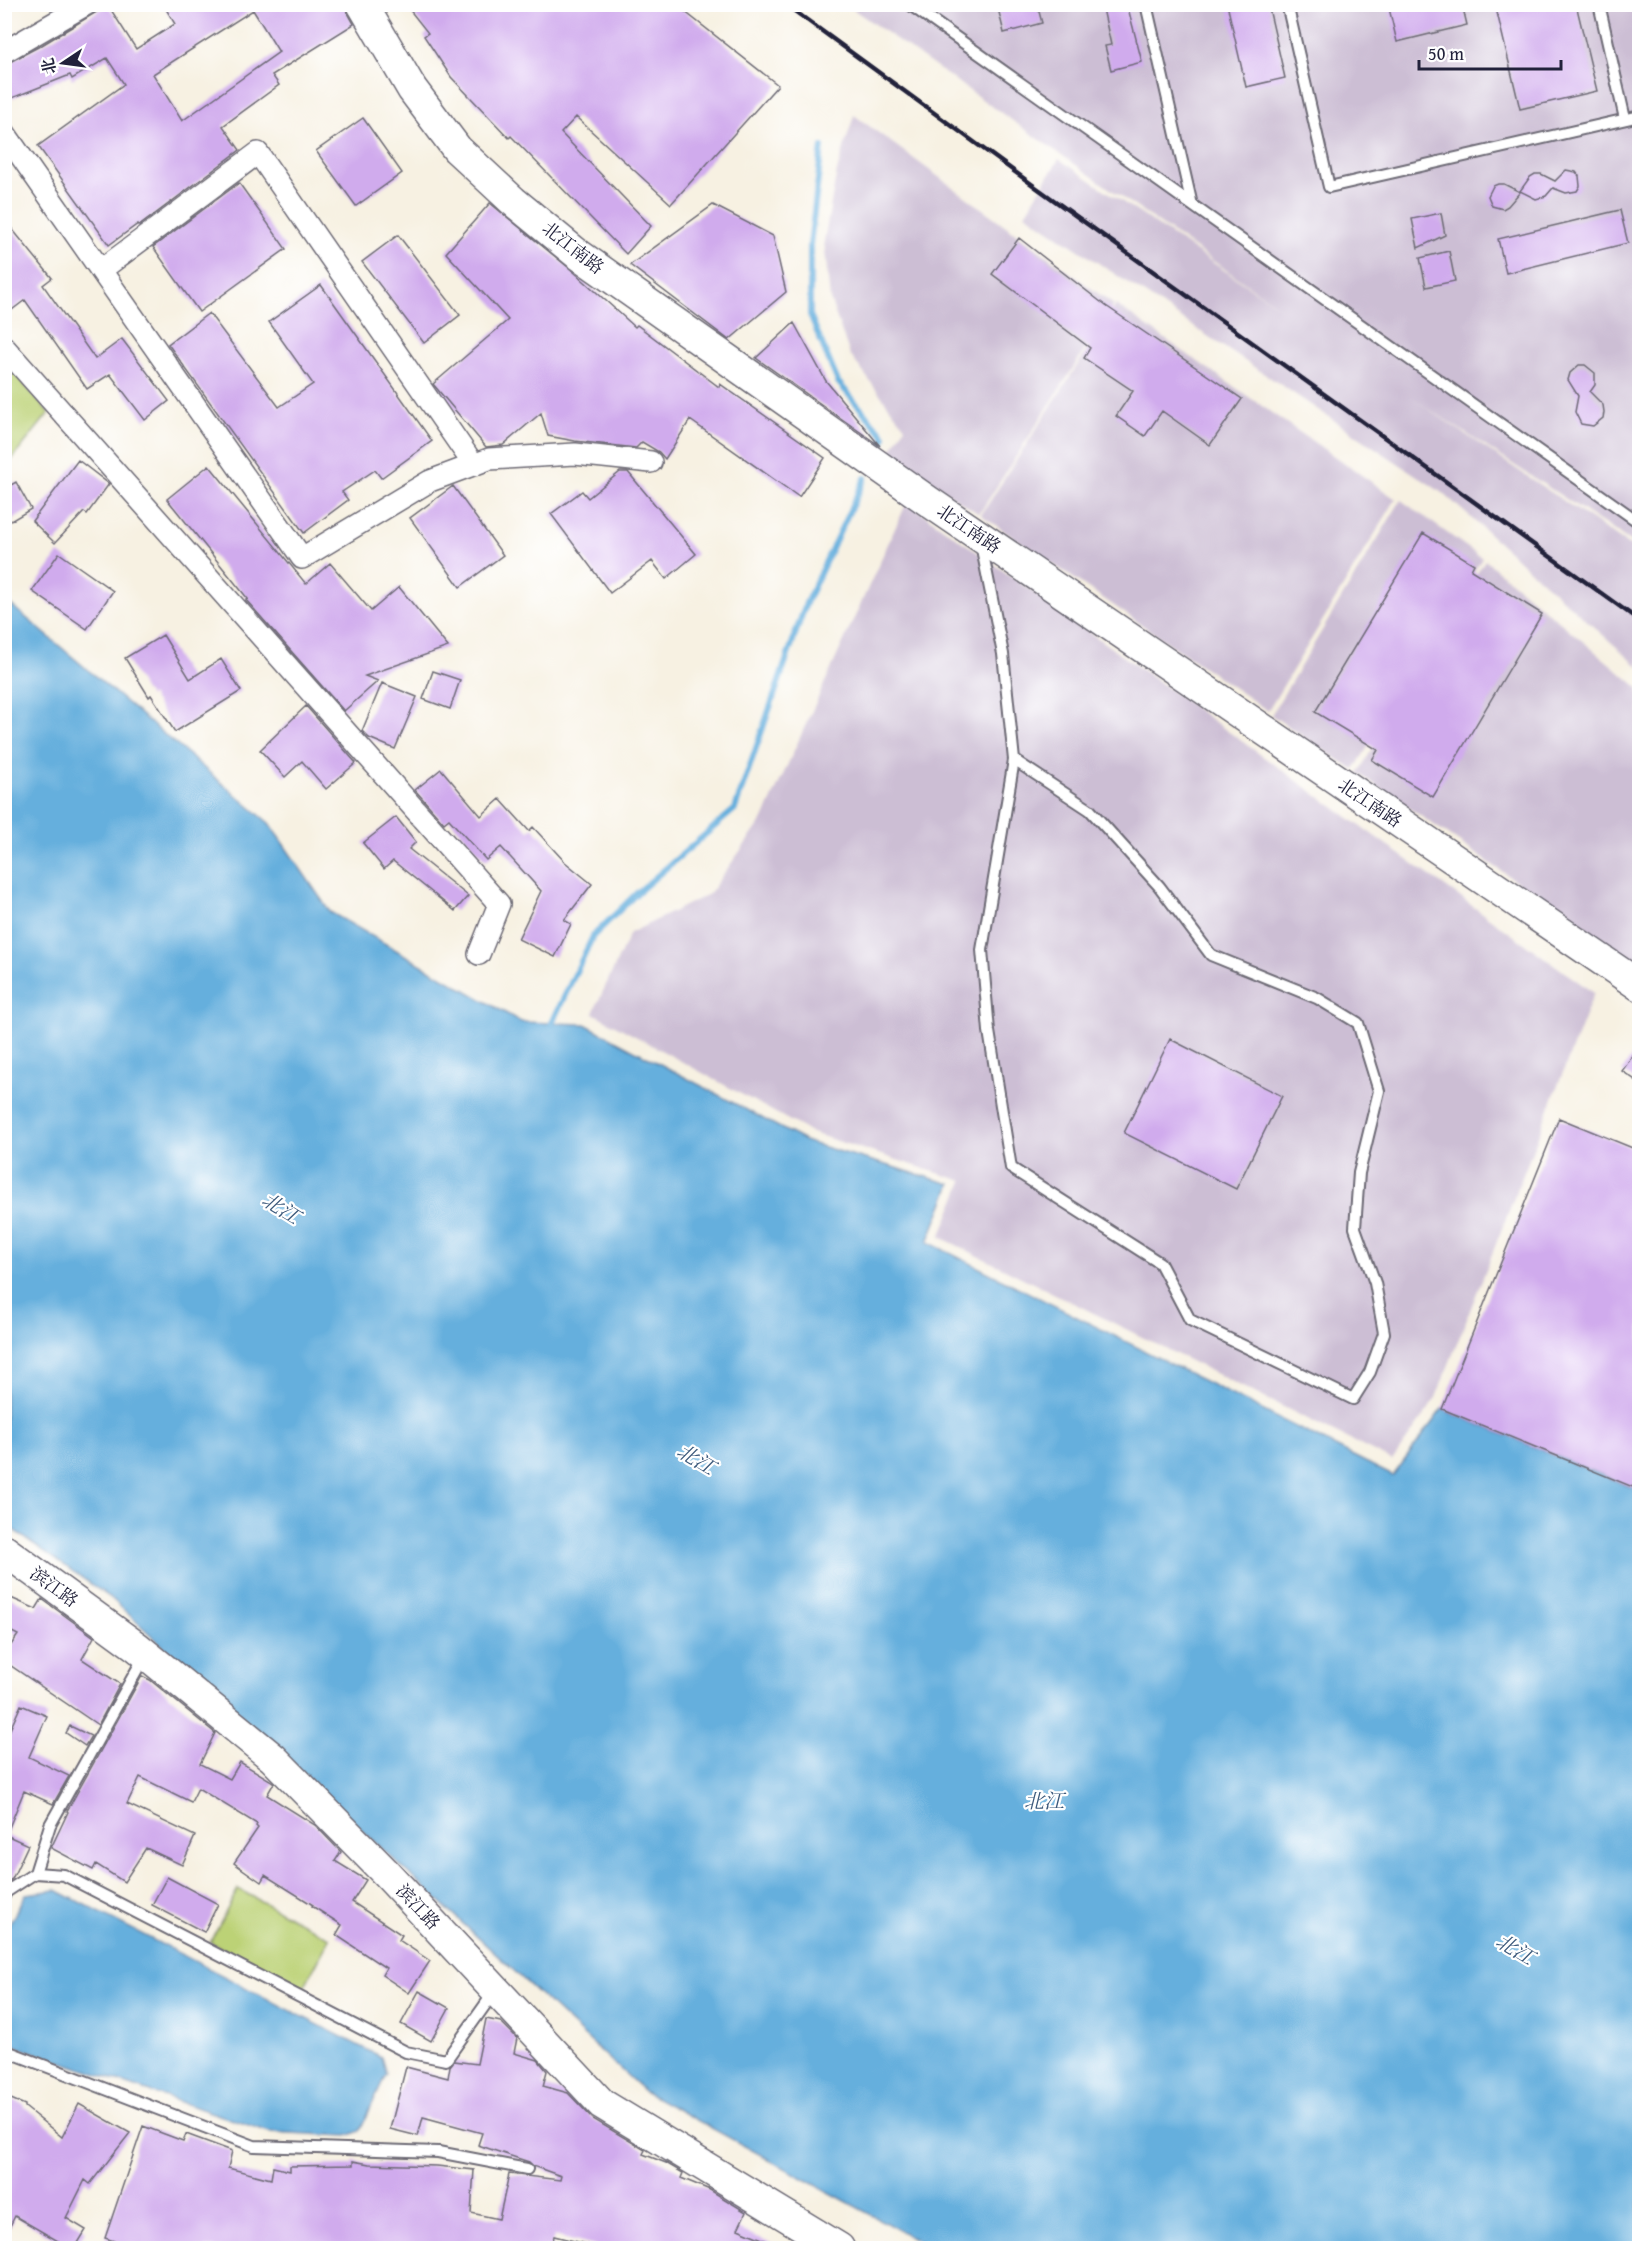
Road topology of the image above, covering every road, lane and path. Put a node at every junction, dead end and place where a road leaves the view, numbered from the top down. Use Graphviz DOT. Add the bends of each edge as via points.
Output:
graph roads {
  1 [pos="87,4"];
  2 [pos="362,4"];
  3 [pos="909,4"];
  4 [pos="1146,4"];
  5 [pos="1287,4"];
  6 [pos="1599,4"];
  7 [pos="4,52"];
  8 [pos="1640,116"];
  9 [pos="1625,119"];
  10 [pos="4,132"];
  11 [pos="1192,205"];
  12 [pos="101,270"];
  13 [pos="4,347"];
  14 [pos="651,462"];
  15 [pos="474,465"];
  16 [pos="1640,523"];
  17 [pos="980,537"];
  18 [pos="1014,760"];
  19 [pos="479,954"];
  20 [pos="1640,986"];
  21 [pos="4,1550"];
  22 [pos="146,1654"];
  23 [pos="34,1874"];
  24 [pos="4,1896"];
  25 [pos="495,1990"];
  26 [pos="4,2050"];
  27 [pos="528,2169"];
  28 [pos="839,2248"];
  1 -- 7 [label="street"];
  2 -- 17 [label="street, 北江南路" via="412,89 457,149 513,201 575,252"];
  3 -- 11 [label="lane"];
  4 -- 11 [label="lane"];
  5 -- 9 [label="lane" via="1329,187"];
  6 -- 9 [label="lane"];
  8 -- 9 [label="lane"];
  10 -- 12 [label="street"];
  11 -- 16 [label="lane"];
  12 -- 15 [label="street" via="302,558 430,481"];
  12 -- 15 [label="street" via="258,153"];
  13 -- 19 [label="street" via="499,904"];
  14 -- 15 [label="street" via="574,454 489,459"];
  17 -- 18 [label="lane" via="1003,654"];
  17 -- 20 [label="street, 北江南路"];
  18 -- 18 [label="lane" via="1090,810 1159,886 1211,955 1317,998 1358,1023 1379,1091 1359,1173 1355,1228 1375,1283 1384,1333 1370,1372 1353,1399 1190,1320 1160,1263 1011,1168 989,1031 982,950"];
  21 -- 22 [label="street, 滨江路"];
  22 -- 23 [label="lane" via="50,1825"];
  22 -- 25 [label="street, 滨江路" via="273,1758"];
  23 -- 24 [label="lane"];
  23 -- 25 [label="lane" via="64,1875 406,2052 446,2060"];
  25 -- 28 [label="street, 滨江路" via="602,2104"];
  26 -- 27 [label="lane" via="254,2146 438,2152"];
}
